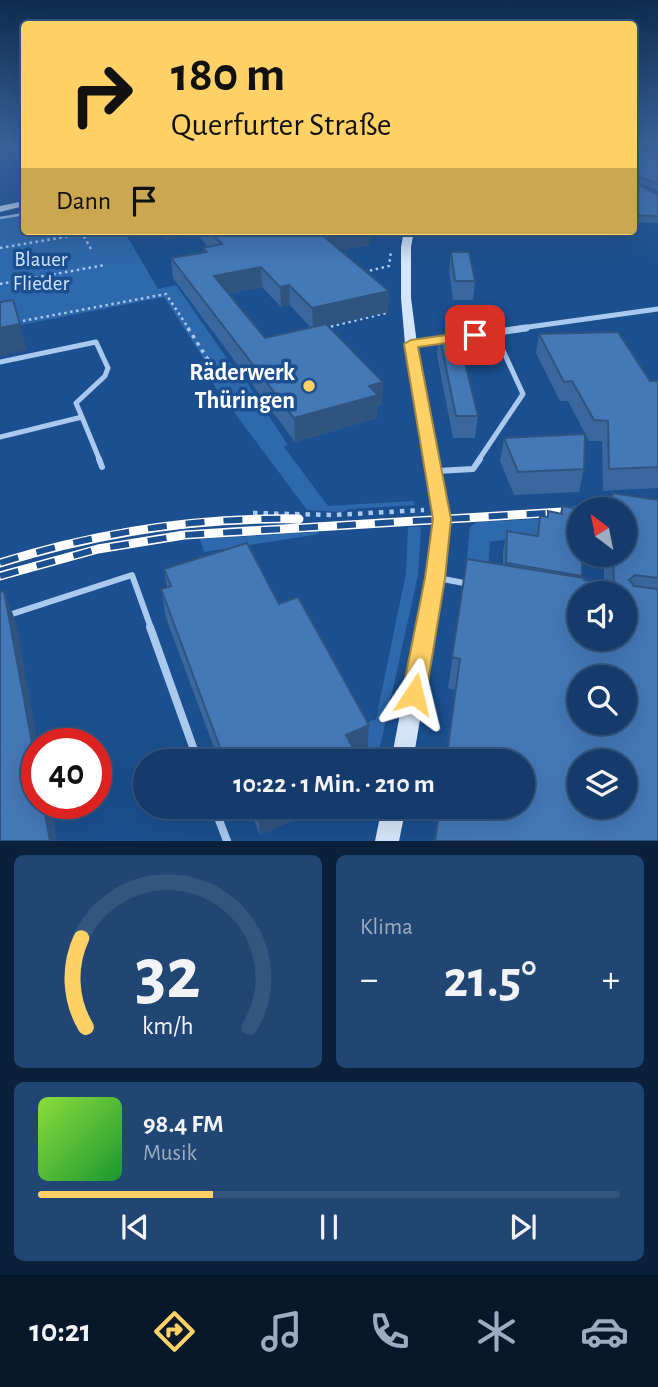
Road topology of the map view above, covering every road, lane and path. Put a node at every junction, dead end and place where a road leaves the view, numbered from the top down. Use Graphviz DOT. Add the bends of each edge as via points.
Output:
graph roads {
  1 [pos="0,207"];
  2 [pos="21,207"];
  3 [pos="21,208"];
  4 [pos="0,218"];
  5 [pos="67,235"];
  6 [pos="84,235"];
  7 [pos="408,235"];
  8 [pos="391,247"];
  9 [pos="0,248"];
  10 [pos="91,249"];
  11 [pos="105,265"];
  12 [pos="362,272"];
  13 [pos="0,284"];
  14 [pos="379,301"];
  15 [pos="658,309"];
  16 [pos="6,323"];
  17 [pos="322,328"];
  18 [pos="495,333"];
  19 [pos="411,344"];
  20 [pos="0,362"];
  21 [pos="212,366"];
  22 [pos="82,417"];
  23 [pos="0,437"];
  24 [pos="102,467"];
  25 [pos="434,471"];
  26 [pos="440,509"];
  27 [pos="253,513"];
  28 [pos="435,578"];
  29 [pos="477,585"];
  30 [pos="0,618"];
  31 [pos="194,749"];
  32 [pos="404,749"];
  33 [pos="219,819"];
  34 [pos="392,819"];
  35 [pos="227,841"];
  36 [pos="387,841"];
  1 -- 2 [label="street"];
  3 -- 4 [label="lane"];
  5 -- 9 [label="path"];
  6 -- 10 [label="path"];
  7 -- 19 [label="street" via="406,298"];
  8 -- 12 [label="path" via="389,266"];
  11 -- 13 [label="path"];
  14 -- 17 [label="path" via="386,313"];
  15 -- 18 [label="street"];
  16 -- 21 [label="path" via="166,295"];
  18 -- 19 [label="street"];
  18 -- 25 [label="lane" via="523,394 474,469"];
  19 -- 25 [label="street"];
  20 -- 22 [label="lane" via="96,342 108,372 76,403"];
  22 -- 23 [label="lane"];
  22 -- 24 [label="lane"];
  25 -- 26 [label="street"];
  26 -- 27 [label="path"];
  26 -- 28 [label="street"];
  28 -- 29 [label="lane"];
  28 -- 32 [label="street"];
  30 -- 31 [label="lane" via="132,575"];
  33 -- 35 [label="lane"];
  34 -- 36 [label="street"];
}
